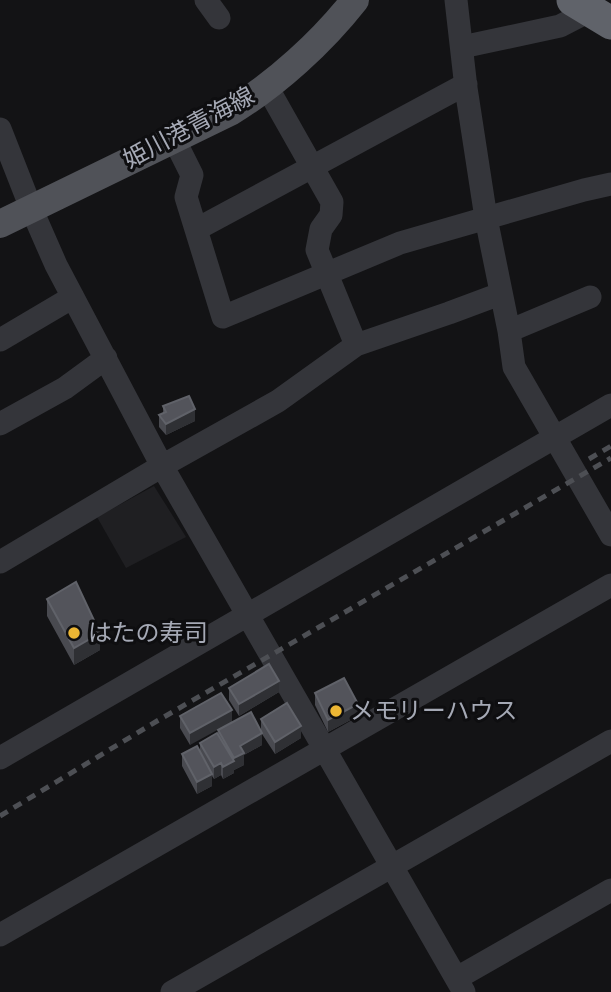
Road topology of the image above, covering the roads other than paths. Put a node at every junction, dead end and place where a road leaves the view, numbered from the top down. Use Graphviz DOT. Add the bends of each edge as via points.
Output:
graph roads {
  1 [pos="355,0"];
  2 [pos="456,0"];
  3 [pos="592,11"];
  4 [pos="462,47"];
  5 [pos="466,83"];
  6 [pos="267,87"];
  7 [pos="0,129"];
  8 [pos="174,139"];
  9 [pos="313,166"];
  10 [pos="611,184"];
  11 [pos="31,208"];
  12 [pos="486,218"];
  13 [pos="0,224"];
  14 [pos="197,229"];
  15 [pos="326,274"];
  16 [pos="500,294"];
  17 [pos="73,297"];
  18 [pos="590,297"];
  19 [pos="509,331"];
  20 [pos="0,340"];
  21 [pos="356,345"];
  22 [pos="106,358"];
  23 [pos="611,405"];
  24 [pos="0,424"];
  25 [pos="554,437"];
  26 [pos="162,466"];
  27 [pos="611,535"];
  28 [pos="0,562"];
  29 [pos="611,585"];
  30 [pos="247,615"];
  31 [pos="611,741"];
  32 [pos="324,749"];
  33 [pos="0,758"];
  34 [pos="392,866"];
  35 [pos="611,890"];
  36 [pos="0,935"];
  37 [pos="460,985"];
  38 [pos="172,992"];
  1 -- 6 [label="main road, 姫川港青海線" via="327,33"];
  2 -- 4 [label="street"];
  3 -- 4 [label="street" via="560,26"];
  4 -- 5 [label="street"];
  5 -- 9 [label="street"];
  5 -- 12 [label="street"];
  6 -- 8 [label="main road, 姫川港青海線" via="230,112"];
  6 -- 9 [label="street"];
  7 -- 11 [label="street"];
  8 -- 11 [label="main road, 姫川港青海線"];
  8 -- 14 [label="street" via="192,175 186,197"];
  9 -- 14 [label="street"];
  9 -- 15 [label="street" via="332,202 317,250"];
  10 -- 12 [label="street"];
  11 -- 13 [label="main road, 姫川港青海線"];
  11 -- 17 [label="street"];
  12 -- 15 [label="street" via="401,243"];
  12 -- 16 [label="street"];
  14 -- 15 [label="street" via="223,317"];
  15 -- 21 [label="street"];
  16 -- 19 [label="street"];
  16 -- 21 [label="street"];
  17 -- 20 [label="street"];
  17 -- 22 [label="street"];
  18 -- 19 [label="street"];
  19 -- 25 [label="street" via="514,367"];
  21 -- 26 [label="street" via="278,401"];
  22 -- 24 [label="street" via="65,388"];
  22 -- 26 [label="street"];
  23 -- 25 [label="street"];
  25 -- 27 [label="street"];
  25 -- 30 [label="street"];
  26 -- 28 [label="street"];
  26 -- 30 [label="street"];
  29 -- 32 [label="street"];
  30 -- 32 [label="street"];
  30 -- 33 [label="street"];
  31 -- 34 [label="street"];
  32 -- 34 [label="street"];
  32 -- 36 [label="street"];
  34 -- 37 [label="street"];
  34 -- 38 [label="street"];
  35 -- 37 [label="street"];
}
